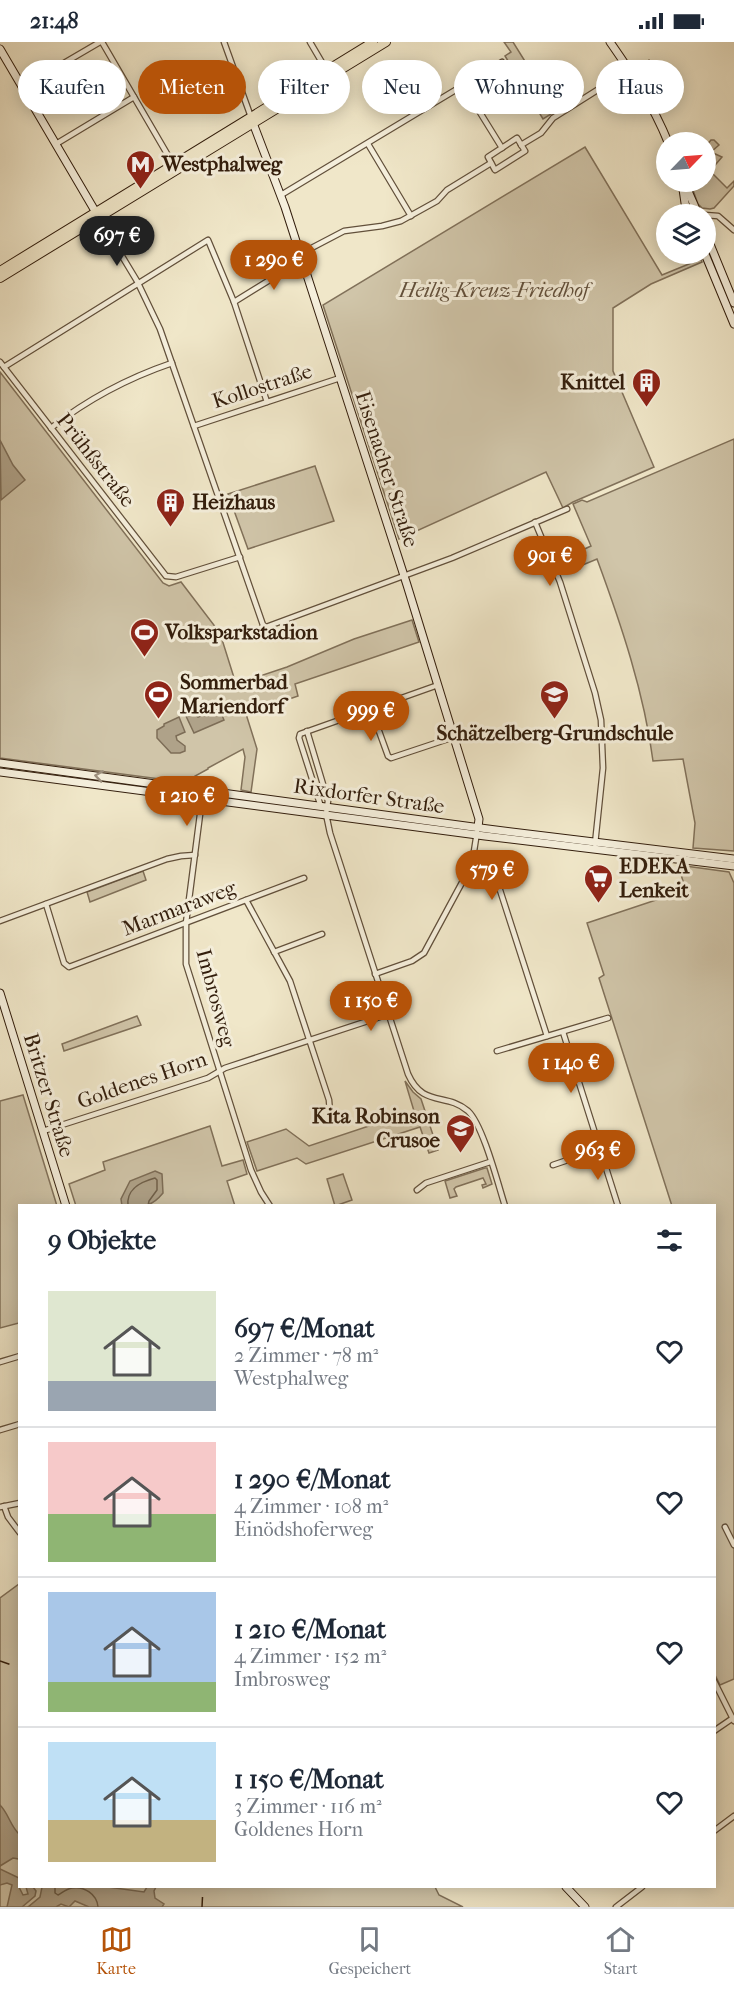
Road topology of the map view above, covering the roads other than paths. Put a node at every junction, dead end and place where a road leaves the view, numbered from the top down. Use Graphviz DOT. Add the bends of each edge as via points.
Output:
graph roads {
  1 [pos="101,42"];
  2 [pos="224,42"];
  3 [pos="310,42"];
  4 [pos="373,42"];
  5 [pos="386,42"];
  6 [pos="610,42"];
  7 [pos="0,49"];
  8 [pos="69,60"];
  9 [pos="320,60"];
  10 [pos="347,60"];
  11 [pos="623,60"];
  12 [pos="350,61"];
  13 [pos="18,80"];
  14 [pos="454,91"];
  15 [pos="596,91"];
  16 [pos="134,97"];
  17 [pos="38,114"];
  18 [pos="262,114"];
  19 [pos="481,114"];
  20 [pos="656,114"];
  21 [pos="252,120"];
  22 [pos="664,132"];
  23 [pos="56,144"];
  24 [pos="368,144"];
  25 [pos="521,145"];
  26 [pos="502,148"];
  27 [pos="491,163"];
  28 [pos="173,164"];
  29 [pos="281,195"];
  30 [pos="97,215"];
  31 [pos="411,216"];
  32 [pos="716,216"];
  33 [pos="734,230"];
  34 [pos="301,257"];
  35 [pos="716,260"];
  36 [pos="709,264"];
  37 [pos="718,265"];
  38 [pos="711,268"];
  39 [pos="0,271"];
  40 [pos="0,278"];
  41 [pos="139,284"];
  42 [pos="234,302"];
  43 [pos="734,303"];
  44 [pos="734,324"];
  45 [pos="172,363"];
  46 [pos="2,365"];
  47 [pos="340,378"];
  48 [pos="267,402"];
  49 [pos="194,426"];
  50 [pos="51,428"];
  51 [pos="567,509"];
  52 [pos="535,522"];
  53 [pos="240,557"];
  54 [pos="403,574"];
  55 [pos="438,686"];
  56 [pos="371,709"];
  57 [pos="307,732"];
  58 [pos="454,737"];
  59 [pos="3,763"];
  60 [pos="2,772"];
  61 [pos="203,794"];
  62 [pos="325,809"];
  63 [pos="477,831"];
  64 [pos="594,845"];
  65 [pos="195,855"];
  66 [pos="696,858"];
  67 [pos="734,859"];
  68 [pos="472,864"];
  69 [pos="734,866"];
  70 [pos="304,878"];
  71 [pos="246,900"];
  72 [pos="46,904"];
  73 [pos="0,921"];
  74 [pos="186,923"];
  75 [pos="322,934"];
  76 [pos="274,952"];
  77 [pos="375,974"];
  78 [pos="0,993"];
  79 [pos="388,1014"];
  80 [pos="608,1018"];
  81 [pos="563,1032"];
  82 [pos="546,1036"];
  83 [pos="309,1041"];
  84 [pos="496,1051"];
  85 [pos="220,1072"];
  86 [pos="330,1114"];
  87 [pos="43,1131"];
  88 [pos="600,1149"];
  89 [pos="490,1162"];
  90 [pos="552,1164"];
  91 [pos="417,1190"];
  92 [pos="65,1204"];
  93 [pos="269,1204"];
  94 [pos="504,1204"];
  95 [pos="617,1204"];
  96 [pos="18,1357"];
  97 [pos="0,1362"];
  98 [pos="18,1425"];
  99 [pos="0,1430"];
  100 [pos="18,1503"];
  101 [pos="2,1507"];
  102 [pos="725,1527"];
  103 [pos="18,1530"];
  104 [pos="734,1545"];
  105 [pos="716,1685"];
  106 [pos="733,1720"];
  107 [pos="716,1730"];
  108 [pos="734,1816"];
  109 [pos="716,1830"];
  110 [pos="567,1888"];
  111 [pos="641,1888"];
  112 [pos="585,1907"];
  113 [pos="616,1907"];
  1 -- 8 [label="street"];
  1 -- 16 [label="street"];
  2 -- 21 [label="street"];
  3 -- 9 [label="street"];
  4 -- 10 [label="main road"];
  5 -- 12 [label="main road"];
  6 -- 11 [label="street"];
  7 -- 13 [label="street"];
  14 -- 24 [label="street"];
  15 -- 25 [label="street" via="553,118 541,133"];
  16 -- 23 [label="street"];
  16 -- 28 [label="street"];
  17 -- 23 [label="street"];
  18 -- 21 [label="main road"];
  19 -- 26 [label="street"];
  20 -- 22 [label="street"];
  21 -- 28 [label="main road"];
  21 -- 29 [label="street, Eisenacher Straße"];
  21 -- 30 [label="main road"];
  23 -- 30 [label="street"];
  24 -- 29 [label="street"];
  24 -- 31 [label="street"];
  25 -- 26 [label="street" via="517,138"];
  25 -- 27 [label="street" via="525,152 495,170"];
  26 -- 27 [label="street" via="488,157"];
  27 -- 31 [label="street"];
  28 -- 30 [label="main road"];
  29 -- 34 [label="street, Eisenacher Straße"];
  30 -- 39 [label="main road"];
  30 -- 40 [label="main road"];
  30 -- 41 [label="street"];
  31 -- 34 [label="street" via="391,224 344,231"];
  32 -- 33 [label="street"];
  34 -- 42 [label="street"];
  34 -- 47 [label="street, Eisenacher Straße"];
  35 -- 37 [label="street"];
  36 -- 38 [label="street"];
  37 -- 38 [label="street"];
  37 -- 43 [label="street"];
  38 -- 44 [label="street"];
  41 -- 42 [label="street" via="208,240"];
  41 -- 45 [label="street"];
  41 -- 46 [label="street"];
  42 -- 48 [label="street"];
  45 -- 49 [label="street"];
  45 -- 50 [label="street" via="100,394"];
  46 -- 50 [label="street, Prühßstraße"];
  47 -- 48 [label="street, Kollostraße"];
  47 -- 54 [label="street, Eisenacher Straße"];
  48 -- 49 [label="street, Kollostraße"];
  49 -- 53 [label="street"];
  50 -- 53 [label="street, Prühßstraße" via="168,577"];
  51 -- 52 [label="street"];
  52 -- 54 [label="street" via="452,558"];
  52 -- 64 [label="street" via="560,582 601,720 603,768"];
  53 -- 54 [label="street" via="263,625 268,627"];
  54 -- 55 [label="street, Eisenacher Straße"];
  55 -- 56 [label="street"];
  55 -- 58 [label="street, Eisenacher Straße"];
  56 -- 57 [label="street"];
  56 -- 58 [label="street" via="391,758"];
  57 -- 62 [label="street"];
  57 -- 62 [label="street" via="299,738"];
  58 -- 63 [label="street, Eisenacher Straße" via="479,819"];
  59 -- 60 [label="street"];
  61 -- 59 [label="street, Rixdorfer Straße, one-way"];
  60 -- 61 [label="street, Rixdorfer Straße"];
  61 -- 62 [label="street, Rixdorfer Straße"];
  61 -- 65 [label="street, Imbrosweg"];
  62 -- 63 [label="street, Rixdorfer Straße"];
  62 -- 77 [label="street"];
  63 -- 64 [label="street, Rixdorfer Straße"];
  63 -- 68 [label="street"];
  64 -- 66 [label="street, Rixdorfer Straße"];
  65 -- 72 [label="street" via="167,859"];
  65 -- 74 [label="street, Imbrosweg"];
  66 -- 67 [label="street, Rixdorfer Straße"];
  66 -- 69 [label="street, Rixdorfer Straße"];
  68 -- 77 [label="street" via="424,953"];
  68 -- 82 [label="street" via="490,875 499,887"];
  70 -- 71 [label="street, Marmaraweg"];
  71 -- 74 [label="street, Marmaraweg"];
  71 -- 76 [label="street"];
  72 -- 73 [label="street"];
  72 -- 74 [label="street, Marmaraweg" via="67,966 72,967"];
  74 -- 85 [label="street, Imbrosweg" via="186,964"];
  75 -- 76 [label="street"];
  76 -- 83 [label="street" via="290,981"];
  77 -- 79 [label="street"];
  78 -- 87 [label="street, Britzer Straße"];
  79 -- 83 [label="street, Goldenes Horn"];
  79 -- 89 [label="street" via="412,1083 423,1094 470,1113"];
  80 -- 81 [label="street"];
  81 -- 82 [label="street"];
  81 -- 88 [label="street"];
  82 -- 84 [label="street"];
  83 -- 85 [label="street, Goldenes Horn"];
  83 -- 86 [label="street"];
  85 -- 87 [label="street, Goldenes Horn"];
  85 -- 93 [label="street, Imbrosweg" via="252,1174"];
  87 -- 92 [label="street, Britzer Straße"];
  88 -- 90 [label="street"];
  88 -- 95 [label="street"];
  89 -- 91 [label="street" via="426,1183"];
  89 -- 94 [label="street"];
  96 -- 97 [label="street"];
  98 -- 99 [label="street"];
  100 -- 101 [label="street"];
  101 -- 103 [label="street"];
  102 -- 104 [label="street"];
  105 -- 106 [label="street"];
  106 -- 107 [label="street"];
  108 -- 109 [label="street"];
  110 -- 112 [label="street"];
  111 -- 113 [label="street"];
}
